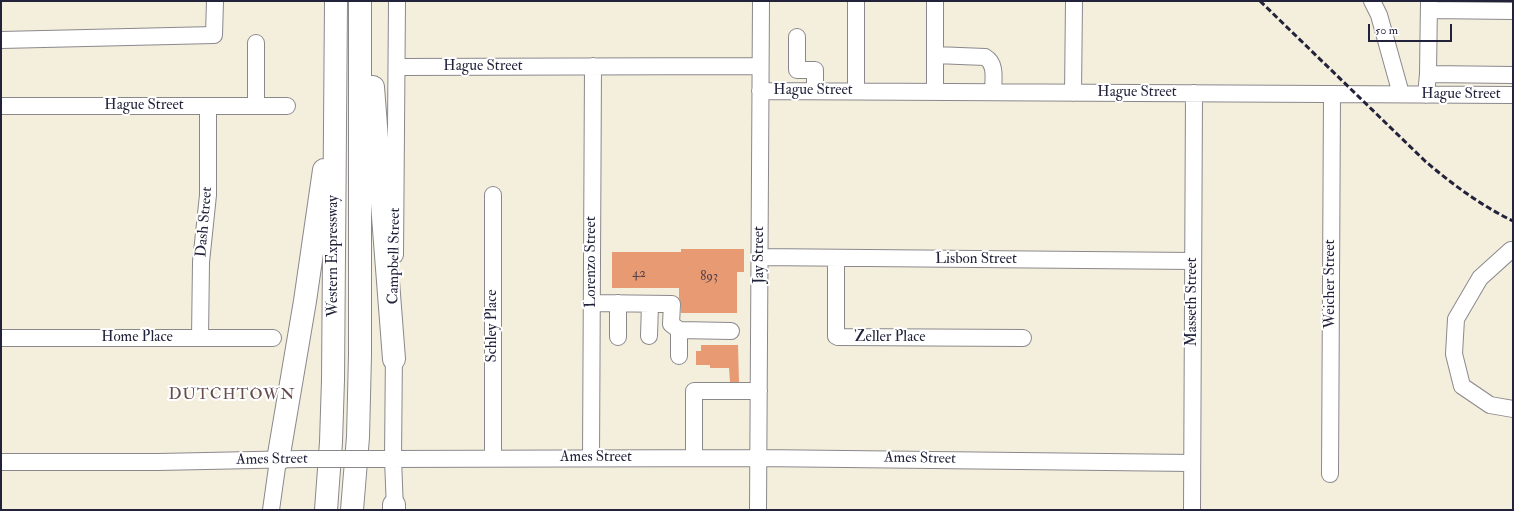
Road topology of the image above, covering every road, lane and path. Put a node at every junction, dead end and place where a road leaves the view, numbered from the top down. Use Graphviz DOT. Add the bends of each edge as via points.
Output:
graph roads {
  1 [pos="215,1"];
  2 [pos="360,1"];
  3 [pos="366,1"];
  4 [pos="397,1"];
  5 [pos="761,1"];
  6 [pos="856,1"];
  7 [pos="935,1"];
  8 [pos="1074,1"];
  9 [pos="1372,1"];
  10 [pos="1429,6"];
  11 [pos="336,7"];
  12 [pos="1513,11"];
  13 [pos="797,37"];
  14 [pos="1,40"];
  15 [pos="256,43"];
  16 [pos="935,55"];
  17 [pos="593,66"];
  18 [pos="760,66"];
  19 [pos="397,67"];
  20 [pos="1428,74"];
  21 [pos="1513,75"];
  22 [pos="760,91"];
  23 [pos="815,91"];
  24 [pos="856,91"];
  25 [pos="935,92"];
  26 [pos="993,92"];
  27 [pos="1074,93"];
  28 [pos="1194,93"];
  29 [pos="1332,94"];
  30 [pos="1401,94"];
  31 [pos="1426,95"];
  32 [pos="1513,95"];
  33 [pos="1,106"];
  34 [pos="208,106"];
  35 [pos="256,106"];
  36 [pos="287,106"];
  37 [pos="493,195"];
  38 [pos="1513,250"];
  39 [pos="760,257"];
  40 [pos="836,258"];
  41 [pos="1193,261"];
  42 [pos="592,303"];
  43 [pos="618,303"];
  44 [pos="650,304"];
  45 [pos="679,330"];
  46 [pos="730,331"];
  47 [pos="618,336"];
  48 [pos="650,336"];
  49 [pos="1,338"];
  50 [pos="200,338"];
  51 [pos="273,338"];
  52 [pos="1023,338"];
  53 [pos="679,356"];
  54 [pos="394,359"];
  55 [pos="759,391"];
  56 [pos="1513,409"];
  57 [pos="493,458"];
  58 [pos="591,458"];
  59 [pos="694,458"];
  60 [pos="758,458"];
  61 [pos="388,459"];
  62 [pos="278,460"];
  63 [pos="1,462"];
  64 [pos="1192,463"];
  65 [pos="1330,474"];
  66 [pos="394,508"];
  67 [pos="271,510"];
  68 [pos="326,510"];
  69 [pos="352,510"];
  70 [pos="758,510"];
  71 [pos="1192,510"];
  1 -- 14 [label="street" via="214,35"];
  2 -- 69 [label="highway, Western Expressway" via="360,355 358,437"];
  3 -- 54 [label="highway"];
  4 -- 19 [label="street, Campbell Street"];
  5 -- 18 [label="street, Jay Street"];
  6 -- 24 [label="street"];
  7 -- 16 [label="street"];
  8 -- 27 [label="street"];
  9 -- 30 [label="street" via="1379,15"];
  10 -- 12 [label="street"];
  10 -- 20 [label="street"];
  11 -- 62 [label="highway" via="323,172 305,301"];
  11 -- 68 [label="highway, Western Expressway" via="333,380"];
  13 -- 23 [label="street" via="797,70 815,70"];
  15 -- 35 [label="street"];
  16 -- 25 [label="street"];
  16 -- 26 [label="street" via="988,58 994,67"];
  17 -- 18 [label="street, Hague Street"];
  17 -- 19 [label="street, Hague Street"];
  17 -- 42 [label="street, Lorenzo Street"];
  18 -- 22 [label="street, Jay Street"];
  19 -- 54 [label="street, Campbell Street"];
  20 -- 21 [label="street"];
  20 -- 31 [label="street"];
  22 -- 23 [label="street, Hague Street"];
  22 -- 39 [label="street, Jay Street"];
  23 -- 24 [label="street, Hague Street"];
  24 -- 25 [label="street, Hague Street"];
  25 -- 26 [label="street, Hague Street"];
  26 -- 27 [label="street, Hague Street"];
  27 -- 28 [label="street, Hague Street"];
  28 -- 29 [label="street, Hague Street"];
  28 -- 41 [label="street, Masseth Street"];
  29 -- 30 [label="street, Hague Street"];
  29 -- 65 [label="street, Weicher Street"];
  30 -- 31 [label="street, Hague Street"];
  31 -- 32 [label="street, Hague Street"];
  33 -- 34 [label="street, Hague Street"];
  34 -- 35 [label="street, Hague Street"];
  34 -- 50 [label="street, Dash Street" via="208,195 201,262"];
  35 -- 36 [label="street, Hague Street"];
  37 -- 57 [label="street, Schley Place"];
  38 -- 56 [label="street" via="1480,278 1456,319 1454,354 1462,386 1490,405"];
  39 -- 40 [label="street, Lisbon Street"];
  39 -- 55 [label="street, Jay Street"];
  40 -- 41 [label="street, Lisbon Street"];
  40 -- 52 [label="street, Zeller Place" via="838,338"];
  41 -- 64 [label="street, Masseth Street"];
  42 -- 43 [label="street"];
  42 -- 58 [label="street, Lorenzo Street"];
  43 -- 44 [label="street"];
  43 -- 47 [label="street"];
  44 -- 45 [label="street" via="672,304 671,324"];
  44 -- 48 [label="street"];
  45 -- 46 [label="street"];
  45 -- 53 [label="street"];
  49 -- 50 [label="street, Home Place"];
  50 -- 51 [label="street, Home Place"];
  54 -- 61 [label="street, Campbell Street"];
  55 -- 59 [label="street" via="694,391"];
  55 -- 60 [label="street, Jay Street"];
  57 -- 58 [label="street, Ames Street"];
  57 -- 61 [label="street, Ames Street"];
  58 -- 59 [label="street, Ames Street"];
  59 -- 60 [label="street, Ames Street"];
  60 -- 64 [label="street, Ames Street"];
  60 -- 70 [label="street, Jay Street"];
  61 -- 62 [label="street, Ames Street, bridge"];
  61 -- 66 [label="street, Campbell Street"];
  62 -- 63 [label="street, Ames Street"];
  62 -- 67 [label="street"];
  64 -- 71 [label="street, Masseth Street"];
}
